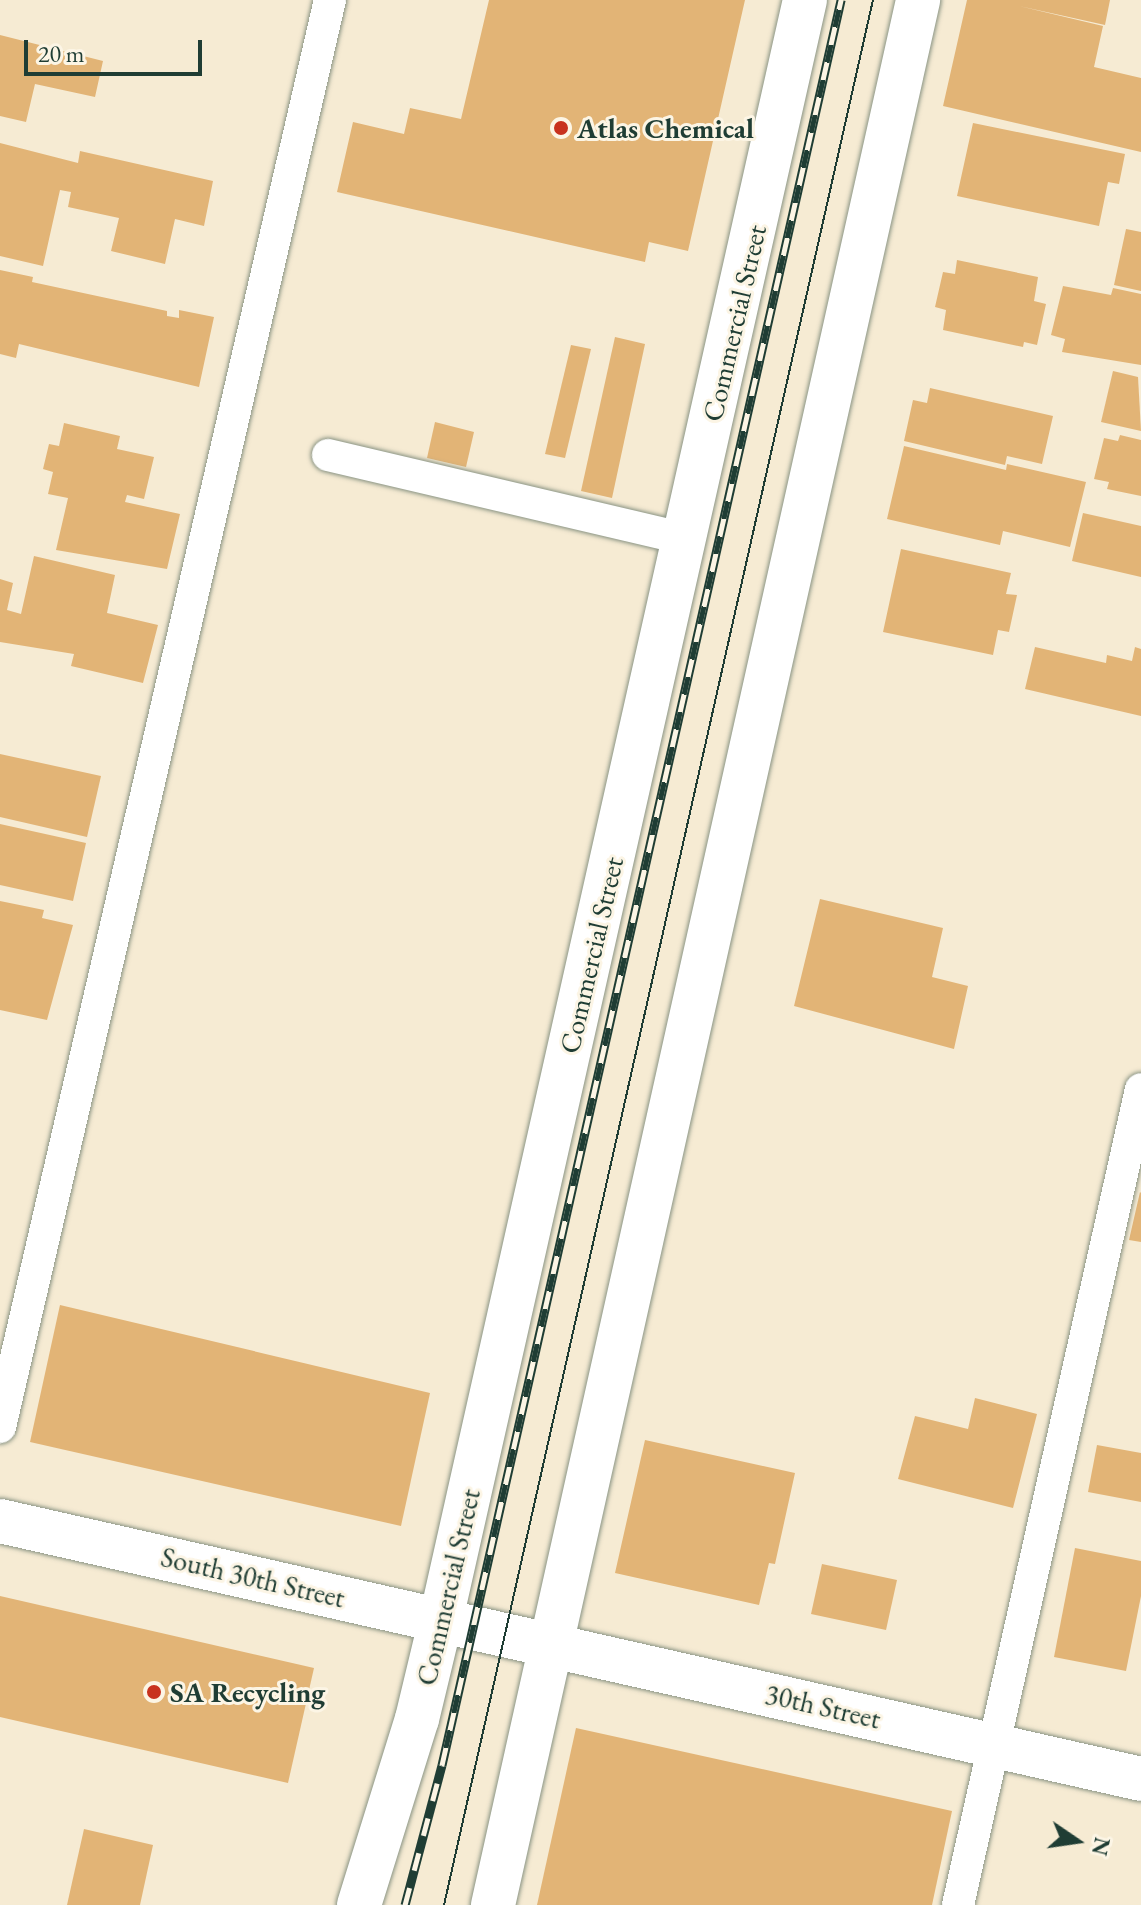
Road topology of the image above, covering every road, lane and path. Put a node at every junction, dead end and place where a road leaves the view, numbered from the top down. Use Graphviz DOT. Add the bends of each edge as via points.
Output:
graph roads {
  1 [pos="330,0"];
  2 [pos="805,0"];
  3 [pos="918,0"];
  4 [pos="328,455"];
  5 [pos="685,539"];
  6 [pos="1141,1089"];
  7 [pos="0,1427"];
  8 [pos="0,1521"];
  9 [pos="441,1619"];
  10 [pos="506,1634"];
  11 [pos="554,1645"];
  12 [pos="994,1745"];
  13 [pos="1141,1779"];
  14 [pos="359,1905"];
  15 [pos="493,1905"];
  16 [pos="958,1905"];
  1 -- 7 [label="lane"];
  2 -- 5 [label="main road, Commercial Street"];
  3 -- 11 [label="main road"];
  4 -- 5 [label="lane"];
  5 -- 9 [label="main road, Commercial Street"];
  6 -- 12 [label="lane"];
  8 -- 9 [label="main road, South 30th Street"];
  9 -- 10 [label="main road, South 30th Street"];
  9 -- 14 [label="main road, Commercial Street" via="417,1719"];
  10 -- 11 [label="main road, 30th Street"];
  11 -- 12 [label="main road, 30th Street"];
  11 -- 15 [label="main road"];
  12 -- 13 [label="main road, 30th Street"];
  12 -- 16 [label="lane"];
}
